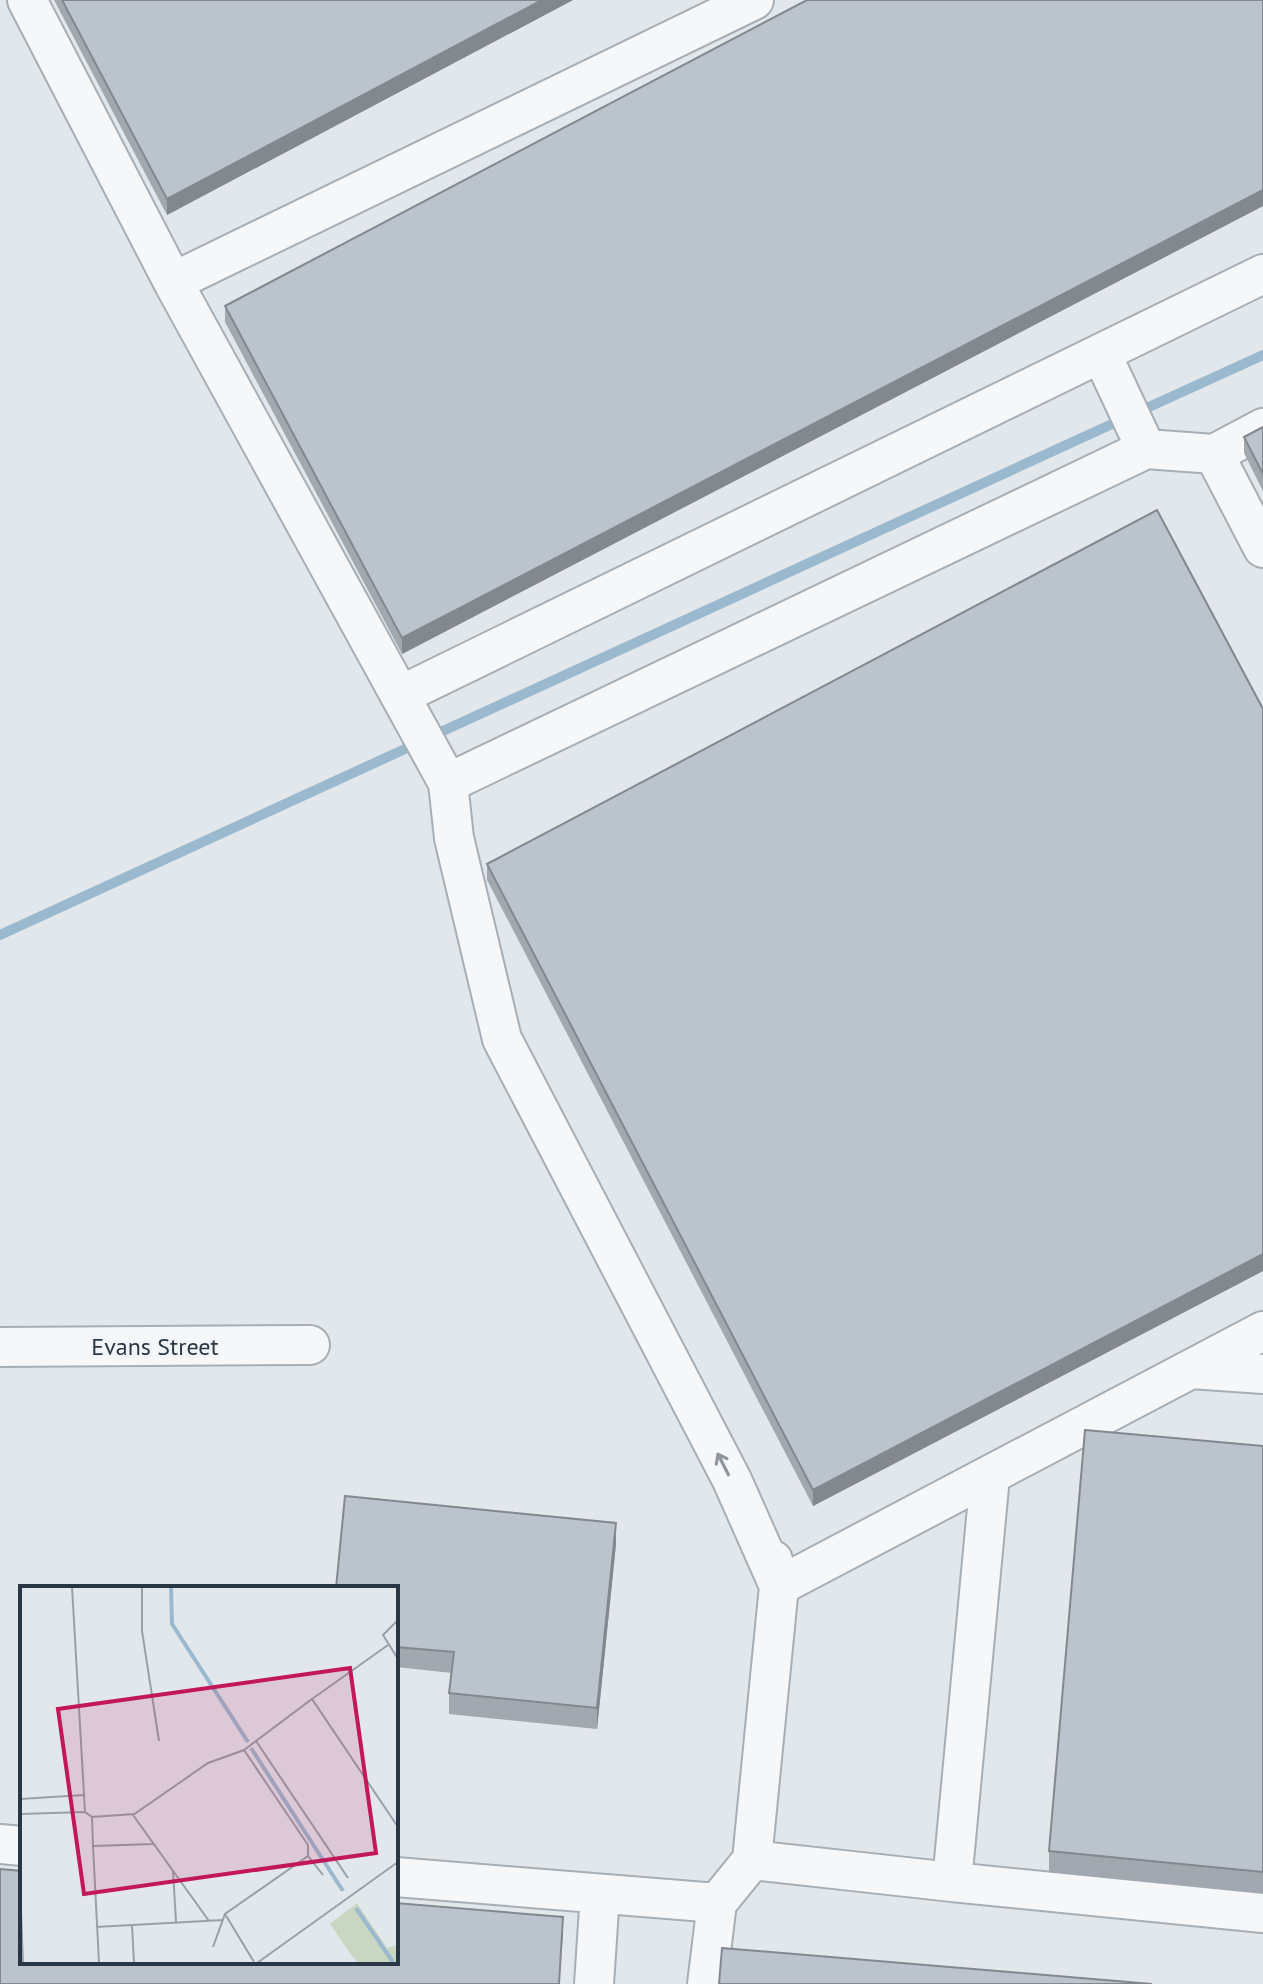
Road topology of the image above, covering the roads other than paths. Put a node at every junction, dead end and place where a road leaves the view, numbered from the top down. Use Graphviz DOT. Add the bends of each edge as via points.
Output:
graph roads {
  1 [pos="27,0"];
  2 [pos="754,0"];
  3 [pos="1263,274"];
  4 [pos="173,282"];
  5 [pos="1107,366"];
  6 [pos="1263,428"];
  7 [pos="1146,449"];
  8 [pos="1214,454"];
  9 [pos="1263,548"];
  10 [pos="401,695"];
  11 [pos="448,783"];
  12 [pos="454,838"];
  13 [pos="1263,1331"];
  14 [pos="310,1345"];
  15 [pos="0,1347"];
  16 [pos="1191,1369"];
  17 [pos="1263,1374"];
  18 [pos="990,1476"];
  19 [pos="779,1586"];
  20 [pos="0,1844"];
  21 [pos="20,1846"];
  22 [pos="752,1860"];
  23 [pos="398,1877"];
  24 [pos="952,1882"];
  25 [pos="600,1894"];
  26 [pos="717,1903"];
  27 [pos="1263,1913"];
  28 [pos="594,1984"];
  29 [pos="707,1984"];
  1 -- 4 [label="lane"];
  2 -- 4 [label="lane"];
  3 -- 5 [label="lane"];
  4 -- 10 [label="lane"];
  5 -- 7 [label="lane"];
  5 -- 10 [label="lane"];
  6 -- 8 [label="lane"];
  7 -- 8 [label="lane"];
  7 -- 11 [label="lane"];
  8 -- 9 [label="lane"];
  10 -- 11 [label="lane"];
  11 -- 12 [label="lane"];
  19 -- 12 [label="lane, one-way" via="732,1480 502,1039"];
  12 -- 19 [label="lane" via="521,1036 753,1465"];
  13 -- 16 [label="lane"];
  14 -- 15 [label="lane, Evans Street"];
  16 -- 17 [label="lane"];
  16 -- 18 [label="lane"];
  18 -- 19 [label="lane"];
  18 -- 24 [label="lane"];
  19 -- 22 [label="lane"];
  20 -- 21 [label="lane"];
  22 -- 24 [label="lane"];
  22 -- 26 [label="lane"];
  23 -- 25 [label="lane"];
  24 -- 27 [label="lane"];
  25 -- 26 [label="lane"];
  25 -- 28 [label="lane"];
  26 -- 29 [label="lane"];
}
